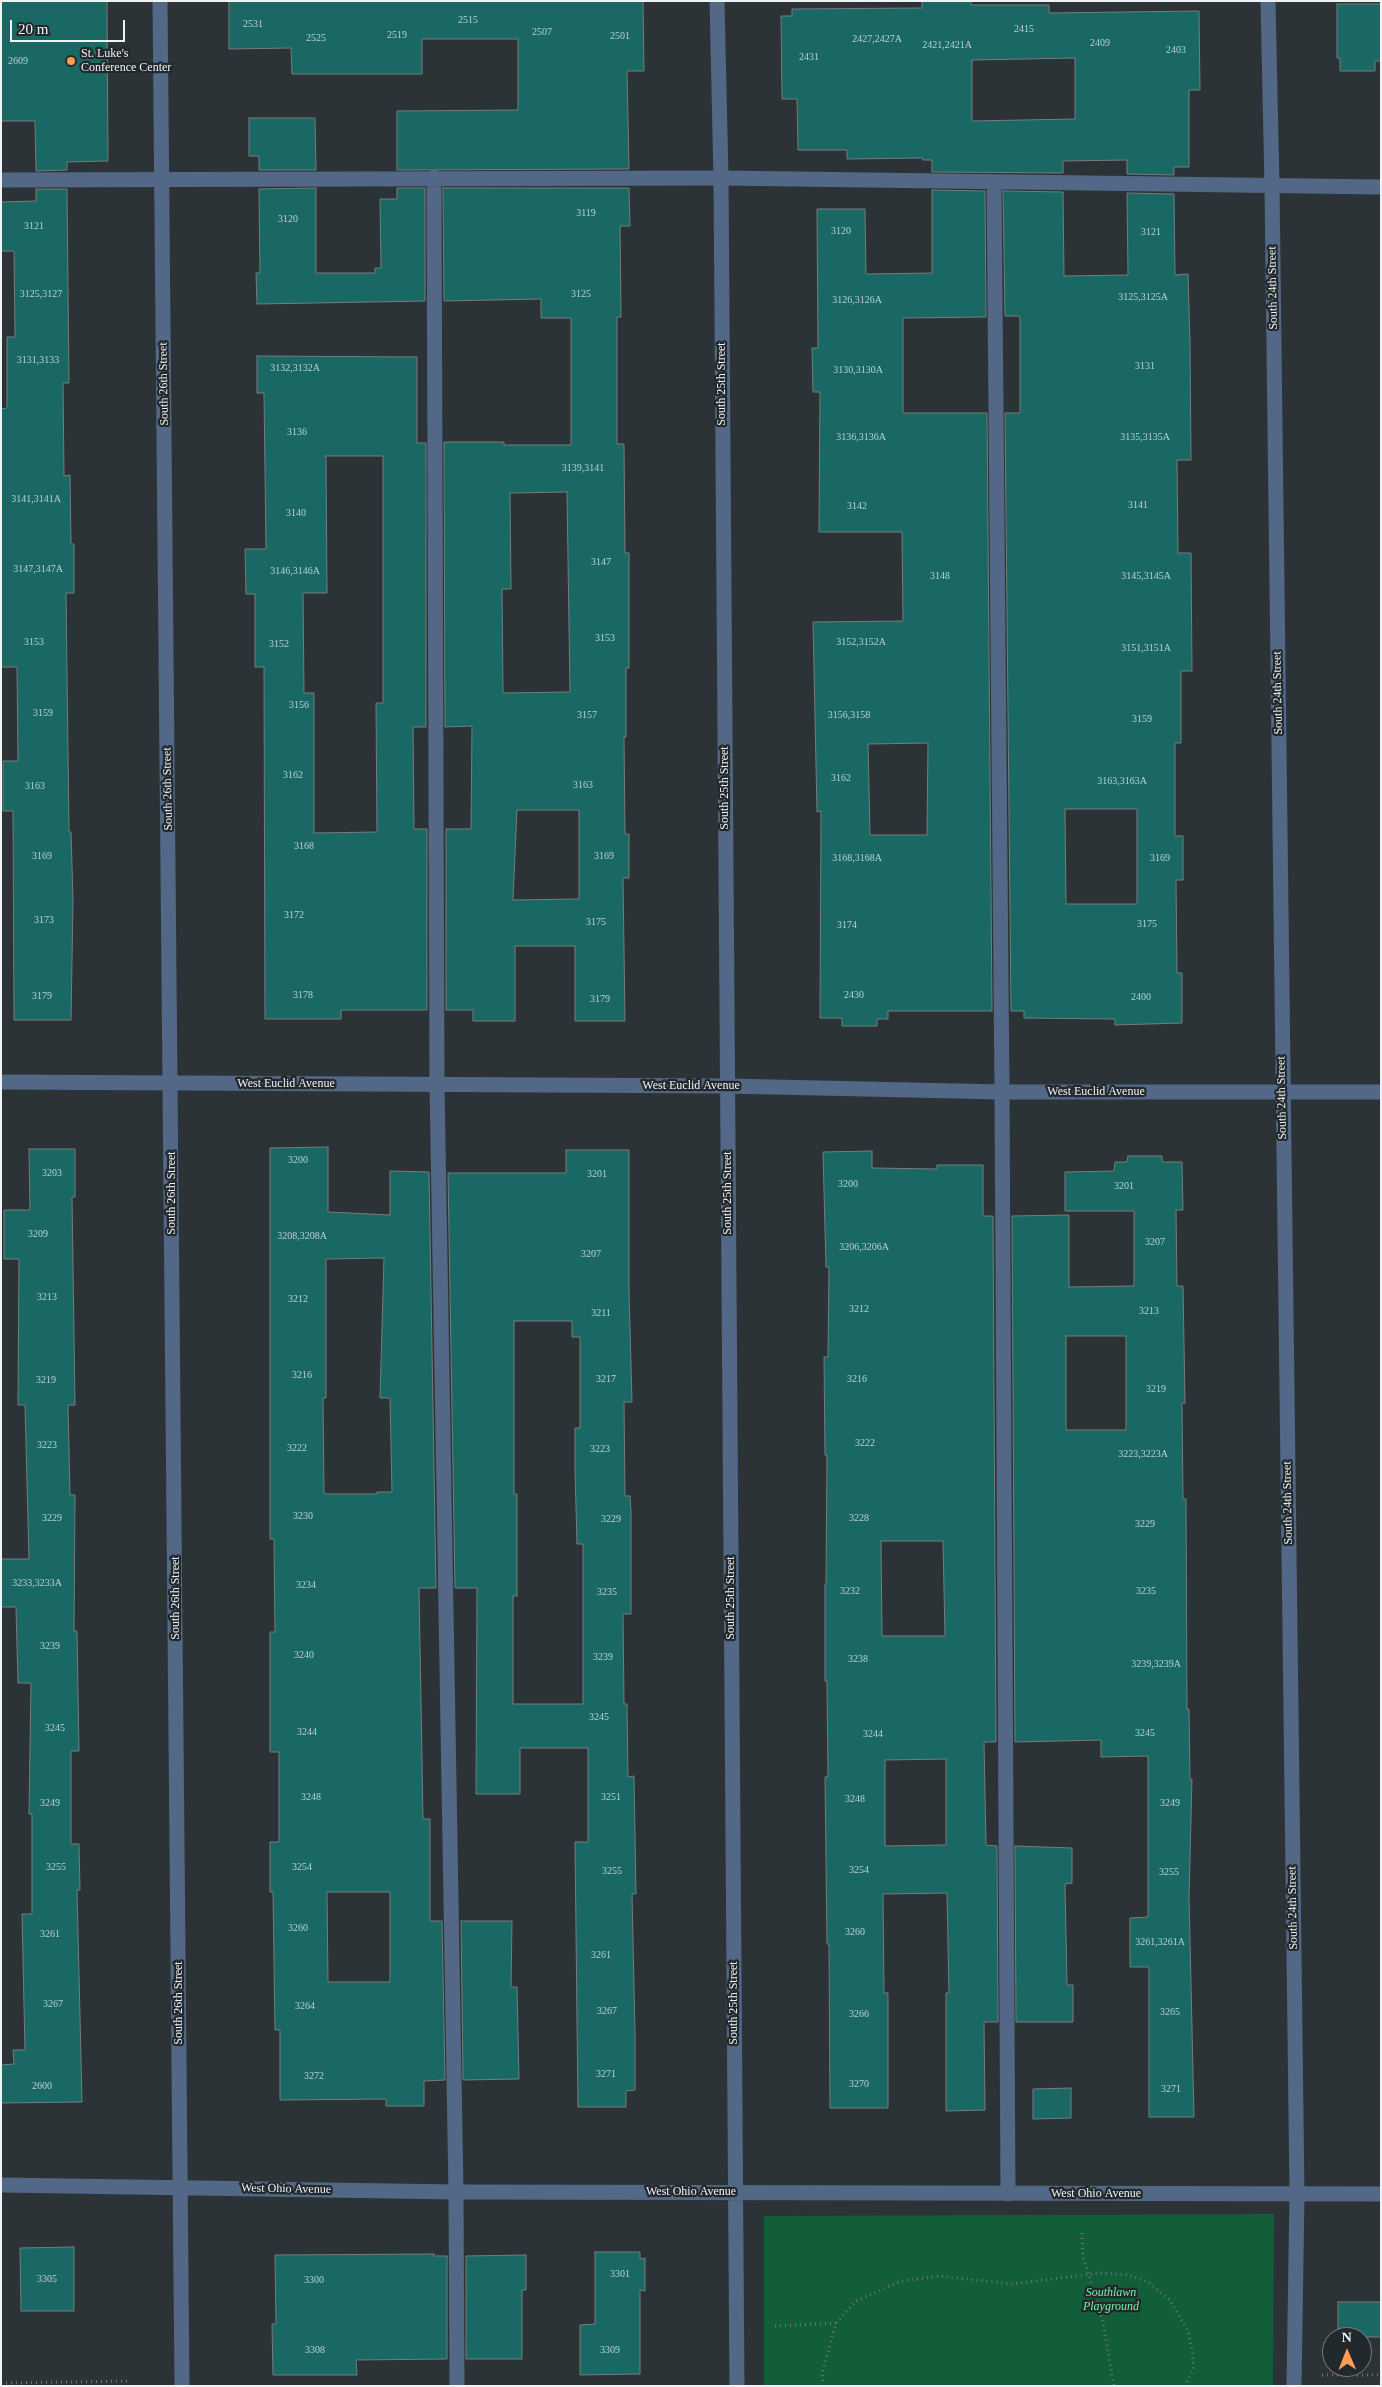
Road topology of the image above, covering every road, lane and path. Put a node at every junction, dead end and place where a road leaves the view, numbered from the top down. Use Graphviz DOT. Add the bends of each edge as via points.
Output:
graph roads {
  1 [pos="160,1"];
  2 [pos="717,1"];
  3 [pos="1268,1"];
  4 [pos="434,177"];
  5 [pos="721,178"];
  6 [pos="1,180"];
  7 [pos="162,180"];
  8 [pos="994,182"];
  9 [pos="1272,186"];
  10 [pos="1381,187"];
  11 [pos="1,1082"];
  12 [pos="171,1083"];
  13 [pos="438,1085"];
  14 [pos="727,1086"];
  15 [pos="1002,1092"];
  16 [pos="1283,1092"];
  17 [pos="1381,1092"];
  18 [pos="1,2184"];
  19 [pos="180,2187"];
  20 [pos="456,2192"];
  21 [pos="734,2192"];
  22 [pos="1008,2194"];
  23 [pos="1297,2194"];
  24 [pos="1381,2194"];
  25 [pos="1082,2233"];
  26 [pos="1088,2274"];
  27 [pos="836,2323"];
  28 [pos="775,2326"];
  29 [pos="131,2382"];
  30 [pos="1,2383"];
  31 [pos="182,2386"];
  32 [pos="457,2386"];
  33 [pos="736,2386"];
  34 [pos="823,2386"];
  35 [pos="1114,2386"];
  36 [pos="1185,2386"];
  37 [pos="1294,2386"];
  1 -- 7 [label="street, South 26th Street"];
  2 -- 5 [label="street, South 25th Street"];
  3 -- 9 [label="street, South 24th Street"];
  4 -- 5 [label="street"];
  4 -- 7 [label="street"];
  4 -- 13 [label="street"];
  5 -- 8 [label="street"];
  5 -- 14 [label="street, South 25th Street"];
  6 -- 7 [label="street"];
  7 -- 12 [label="street, South 26th Street"];
  8 -- 9 [label="street"];
  8 -- 15 [label="street"];
  9 -- 10 [label="street"];
  9 -- 16 [label="street, South 24th Street"];
  11 -- 12 [label="street, West Euclid Avenue"];
  12 -- 13 [label="street, West Euclid Avenue"];
  12 -- 19 [label="street, South 26th Street"];
  13 -- 14 [label="street, West Euclid Avenue"];
  13 -- 20 [label="street"];
  14 -- 15 [label="street, West Euclid Avenue"];
  14 -- 21 [label="street, South 25th Street"];
  15 -- 16 [label="street, West Euclid Avenue"];
  15 -- 22 [label="street"];
  16 -- 17 [label="street, West Euclid Avenue"];
  16 -- 23 [label="street, South 24th Street"];
  18 -- 19 [label="street, West Ohio Avenue"];
  19 -- 20 [label="street, West Ohio Avenue"];
  19 -- 31 [label="street, South 26th Street"];
  20 -- 21 [label="street, West Ohio Avenue"];
  20 -- 32 [label="street"];
  21 -- 22 [label="street, West Ohio Avenue"];
  21 -- 33 [label="street, South 25th Street"];
  22 -- 23 [label="street, West Ohio Avenue"];
  23 -- 24 [label="street, West Ohio Avenue"];
  23 -- 37 [label="street, South 24th Street"];
  25 -- 26 [label="path"];
  26 -- 27 [label="path" via="1012,2284 940,2276 901,2281 856,2301"];
  26 -- 35 [label="path" via="1102,2323"];
  26 -- 36 [label="path" via="1128,2275 1148,2282 1170,2300 1188,2330 1192,2351 1194,2367"];
  27 -- 28 [label="path"];
  27 -- 34 [label="path" via="822,2374"];
  29 -- 30 [label="path"];
}
